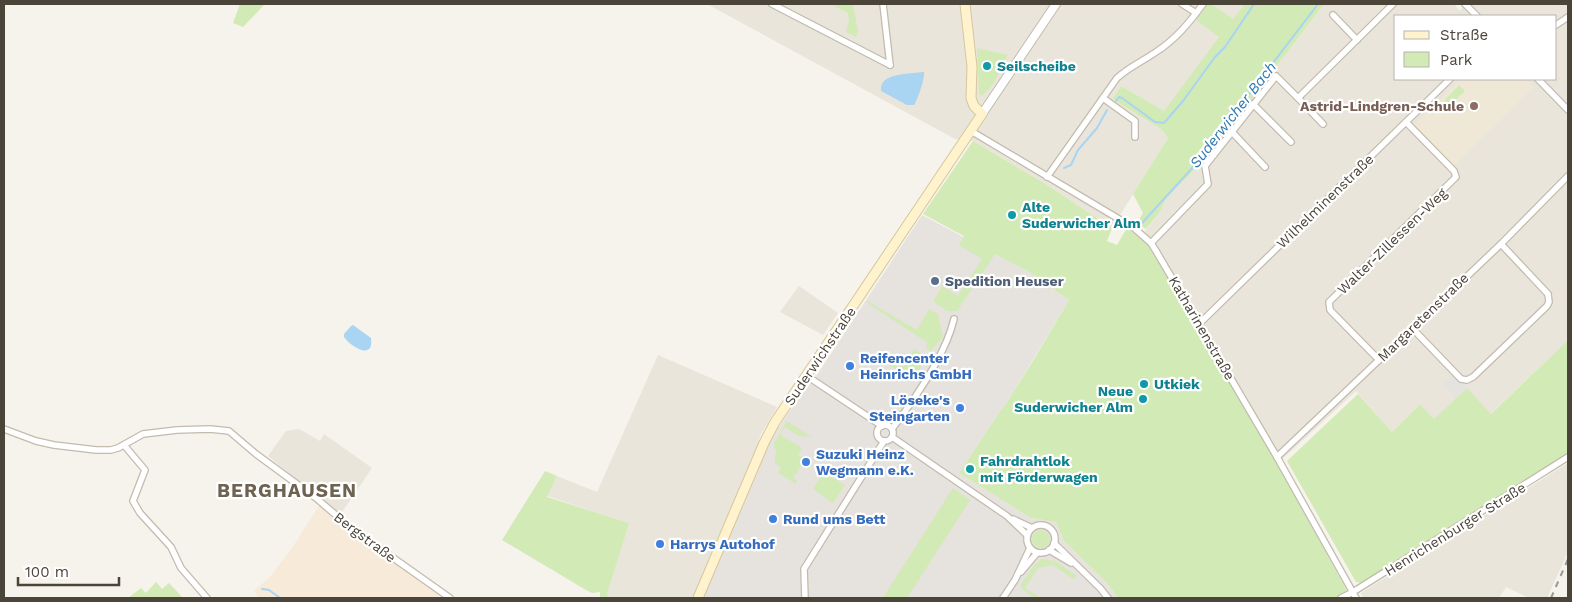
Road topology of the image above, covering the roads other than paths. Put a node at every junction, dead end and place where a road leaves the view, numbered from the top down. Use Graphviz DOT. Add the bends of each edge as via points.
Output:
graph roads {
  1 [pos="772,4"];
  2 [pos="883,4"];
  3 [pos="965,4"];
  4 [pos="1056,4"];
  5 [pos="1182,4"];
  6 [pos="1202,4"];
  7 [pos="1393,4"];
  8 [pos="1465,4"];
  9 [pos="1196,13"];
  10 [pos="1333,15"];
  11 [pos="1476,15"];
  12 [pos="1568,17"];
  13 [pos="1557,24"];
  14 [pos="1356,40"];
  15 [pos="1449,80"];
  16 [pos="1539,80"];
  17 [pos="1103,98"];
  18 [pos="1298,98"];
  19 [pos="1568,99"];
  20 [pos="1562,103"];
  21 [pos="1253,104"];
  22 [pos="1568,110"];
  23 [pos="982,114"];
  24 [pos="1406,122"];
  25 [pos="1323,124"];
  26 [pos="971,131"];
  27 [pos="1232,132"];
  28 [pos="1135,137"];
  29 [pos="1290,142"];
  30 [pos="1266,167"];
  31 [pos="1047,176"];
  32 [pos="1568,176"];
  33 [pos="1151,243"];
  34 [pos="1501,244"];
  35 [pos="954,319"];
  36 [pos="1200,324"];
  37 [pos="1412,328"];
  38 [pos="1379,360"];
  39 [pos="807,376"];
  40 [pos="882,426"];
  41 [pos="892,428"];
  42 [pos="4,429"];
  43 [pos="892,437"];
  44 [pos="884,441"];
  45 [pos="124,444"];
  46 [pos="1276,457"];
  47 [pos="1568,458"];
  48 [pos="1006,516"];
  49 [pos="1032,528"];
  50 [pos="1027,535"];
  51 [pos="1054,543"];
  52 [pos="1030,548"];
  53 [pos="1049,550"];
  54 [pos="1037,553"];
  55 [pos="1083,572"];
  56 [pos="1014,580"];
  57 [pos="1355,595"];
  58 [pos="207,598"];
  59 [pos="450,598"];
  60 [pos="698,598"];
  61 [pos="805,598"];
  62 [pos="1003,598"];
  63 [pos="1108,598"];
  64 [pos="1341,598"];
  1 -- 2 [label="street" via="890,65"];
  3 -- 23 [label="main road" via="972,67 971,98"];
  4 -- 23 [label="street"];
  5 -- 9 [label="street"];
  6 -- 9 [label="street"];
  7 -- 14 [label="street"];
  8 -- 11 [label="street"];
  9 -- 17 [label="street" via="1167,45 1116,78"];
  10 -- 14 [label="street"];
  12 -- 13 [label="street"];
  14 -- 18 [label="street"];
  15 -- 24 [label="street, Wilhelminenstraße"];
  16 -- 20 [label="street"];
  17 -- 28 [label="street" via="1135,121"];
  17 -- 31 [label="street"];
  18 -- 21 [label="street" via="1276,76"];
  18 -- 25 [label="street"];
  19 -- 20 [label="street"];
  20 -- 22 [label="street"];
  21 -- 27 [label="street"];
  21 -- 29 [label="street"];
  23 -- 26 [label="main road, Suderwichstraße"];
  24 -- 36 [label="street, Wilhelminenstraße"];
  24 -- 38 [label="street, Walter-Zillessen-Weg" via="1454,171 1456,178 1329,302 1330,310"];
  26 -- 31 [label="street, Katharinenstraße"];
  26 -- 39 [label="main road, Suderwichstraße"];
  27 -- 30 [label="street"];
  27 -- 33 [label="street" via="1205,166 1208,184"];
  31 -- 33 [label="street, Katharinenstraße" via="1134,228"];
  32 -- 34 [label="street, Margaretenstraße"];
  33 -- 36 [label="street, Katharinenstraße"];
  34 -- 37 [label="street, Margaretenstraße"];
  34 -- 37 [label="street" via="1548,294 1549,302 1473,377 1461,379"];
  35 -- 41 [label="street" via="946,346"];
  36 -- 46 [label="street, Katharinenstraße"];
  37 -- 38 [label="street, Margaretenstraße"];
  38 -- 46 [label="street, Margaretenstraße"];
  39 -- 40 [label="street"];
  39 -- 60 [label="main road, Suderwichstraße" via="764,443"];
  40 -- 41 [label="street"];
  40 -- 44 [label="street" via="878,434"];
  41 -- 43 [label="street"];
  42 -- 45 [label="street, Bergstraße" via="68,448 111,450"];
  43 -- 44 [label="street"];
  43 -- 48 [label="street"];
  44 -- 61 [label="street" via="804,570"];
  45 -- 58 [label="street" via="145,470 133,501"];
  45 -- 59 [label="street, Bergstraße" via="143,434 176,430 229,431 351,528"];
  46 -- 57 [label="street, Katharinenstraße"];
  47 -- 57 [label="street, Henrichenburger Straße"];
  48 -- 49 [label="street"];
  48 -- 50 [label="street"];
  49 -- 50 [label="street"];
  49 -- 51 [label="street" via="1048,527 1054,535"];
  50 -- 52 [label="street"];
  51 -- 53 [label="street"];
  51 -- 55 [label="street"];
  52 -- 54 [label="street"];
  52 -- 56 [label="street"];
  53 -- 54 [label="street"];
  53 -- 55 [label="street"];
  54 -- 56 [label="street"];
  55 -- 63 [label="street"];
  56 -- 62 [label="street"];
  57 -- 64 [label="street, Henrichenburger Straße"];
}
